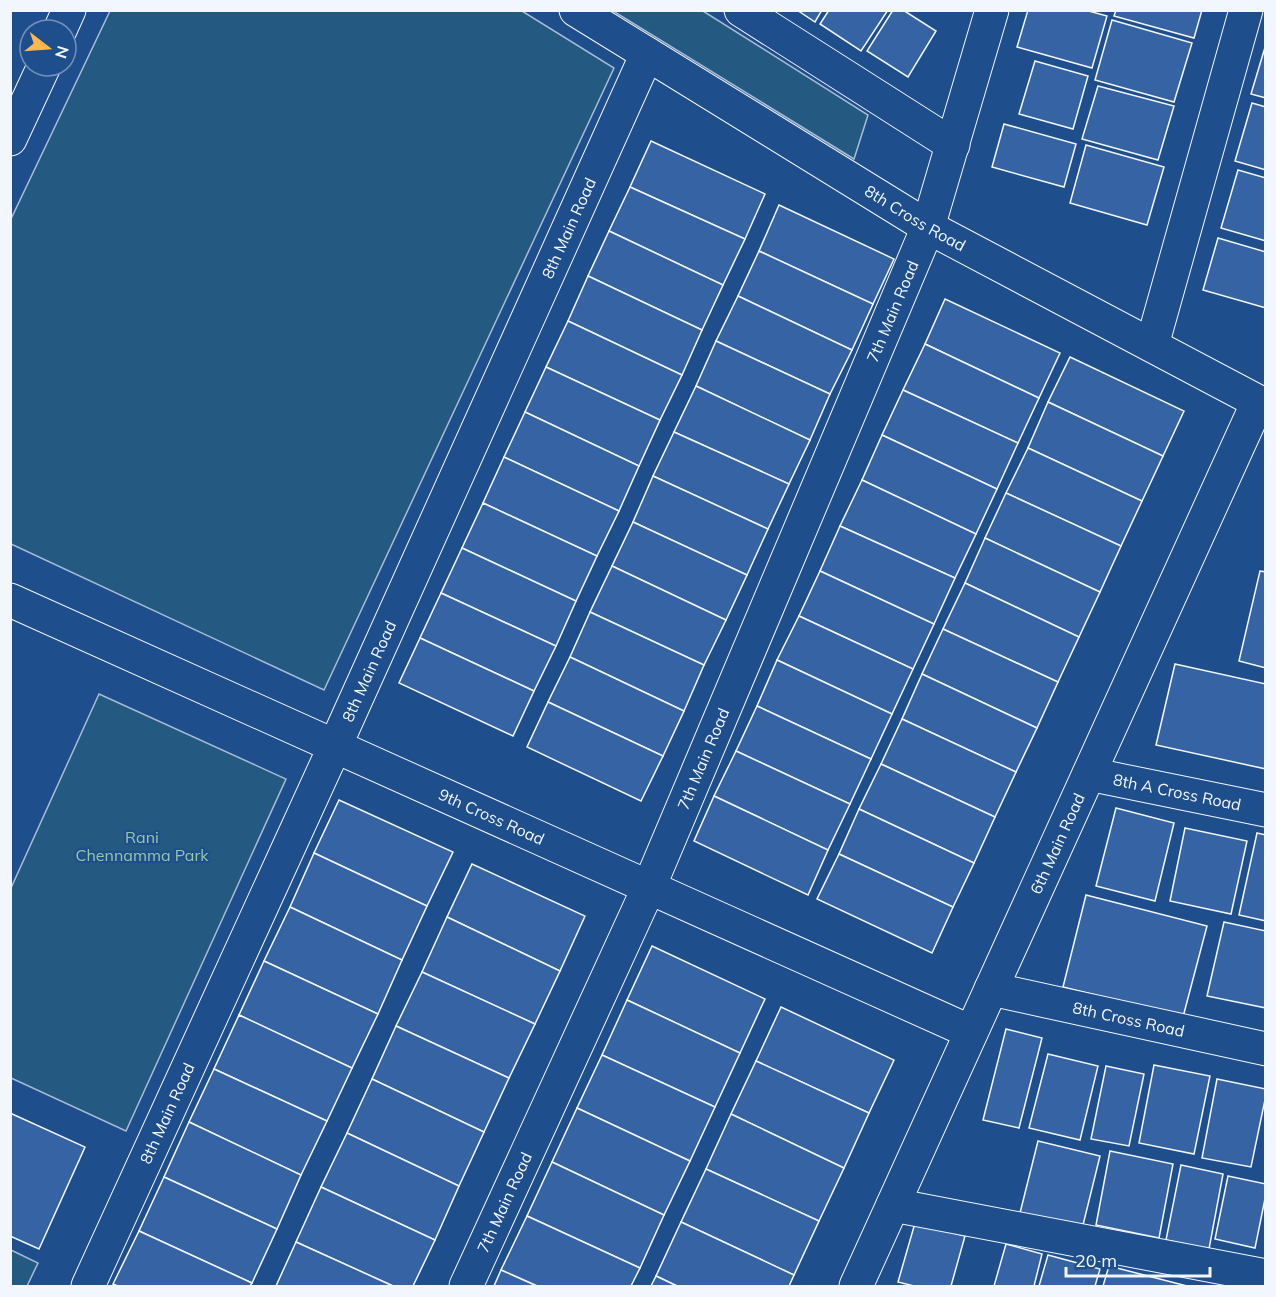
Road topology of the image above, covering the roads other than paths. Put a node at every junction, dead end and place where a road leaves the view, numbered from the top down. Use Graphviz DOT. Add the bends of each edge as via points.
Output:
graph roads {
  1 [pos="576,10"];
  2 [pos="741,10"];
  3 [pos="992,10"];
  4 [pos="1246,10"];
  5 [pos="647,54"];
  6 [pos="38,78"];
  7 [pos="10,139"];
  8 [pos="952,145"];
  9 [pos="928,227"];
  10 [pos="1152,345"];
  11 [pos="1262,404"];
  12 [pos="10,600"];
  13 [pos="335,746"];
  14 [pos="1089,774"];
  15 [pos="1266,810"];
  16 [pos="649,887"];
  17 [pos="991,989"];
  18 [pos="971,1032"];
  19 [pos="1266,1049"];
  20 [pos="893,1205"];
  21 [pos="1266,1276"];
  22 [pos="88,1287"];
  23 [pos="466,1287"];
  24 [pos="856,1287"];
  1 -- 5 [label="street, 8th Cross Road"];
  2 -- 8 [label="street"];
  3 -- 8 [label="street"];
  4 -- 10 [label="street"];
  5 -- 9 [label="street, 8th Cross Road"];
  5 -- 13 [label="street, 8th Main Road"];
  6 -- 7 [label="street"];
  8 -- 9 [label="street"];
  9 -- 10 [label="street, 8th Cross Road"];
  9 -- 16 [label="street, 7th Main Road"];
  10 -- 11 [label="street, 8th Cross Road"];
  11 -- 14 [label="street, 6th Main Road"];
  12 -- 13 [label="street, 9th Cross Road"];
  13 -- 16 [label="street, 9th Cross Road"];
  13 -- 22 [label="street, 8th Main Road"];
  14 -- 15 [label="street, 8th A Cross Road"];
  14 -- 17 [label="street, 6th Main Road"];
  16 -- 18 [label="street, 9th Cross Road"];
  16 -- 23 [label="street, 7th Main Road"];
  17 -- 18 [label="street, 6th Main Road"];
  17 -- 19 [label="street, 8th Cross Road"];
  18 -- 20 [label="street, 6th Main Road"];
  20 -- 21 [label="street"];
  20 -- 24 [label="street, 6th Main Road"];
}
